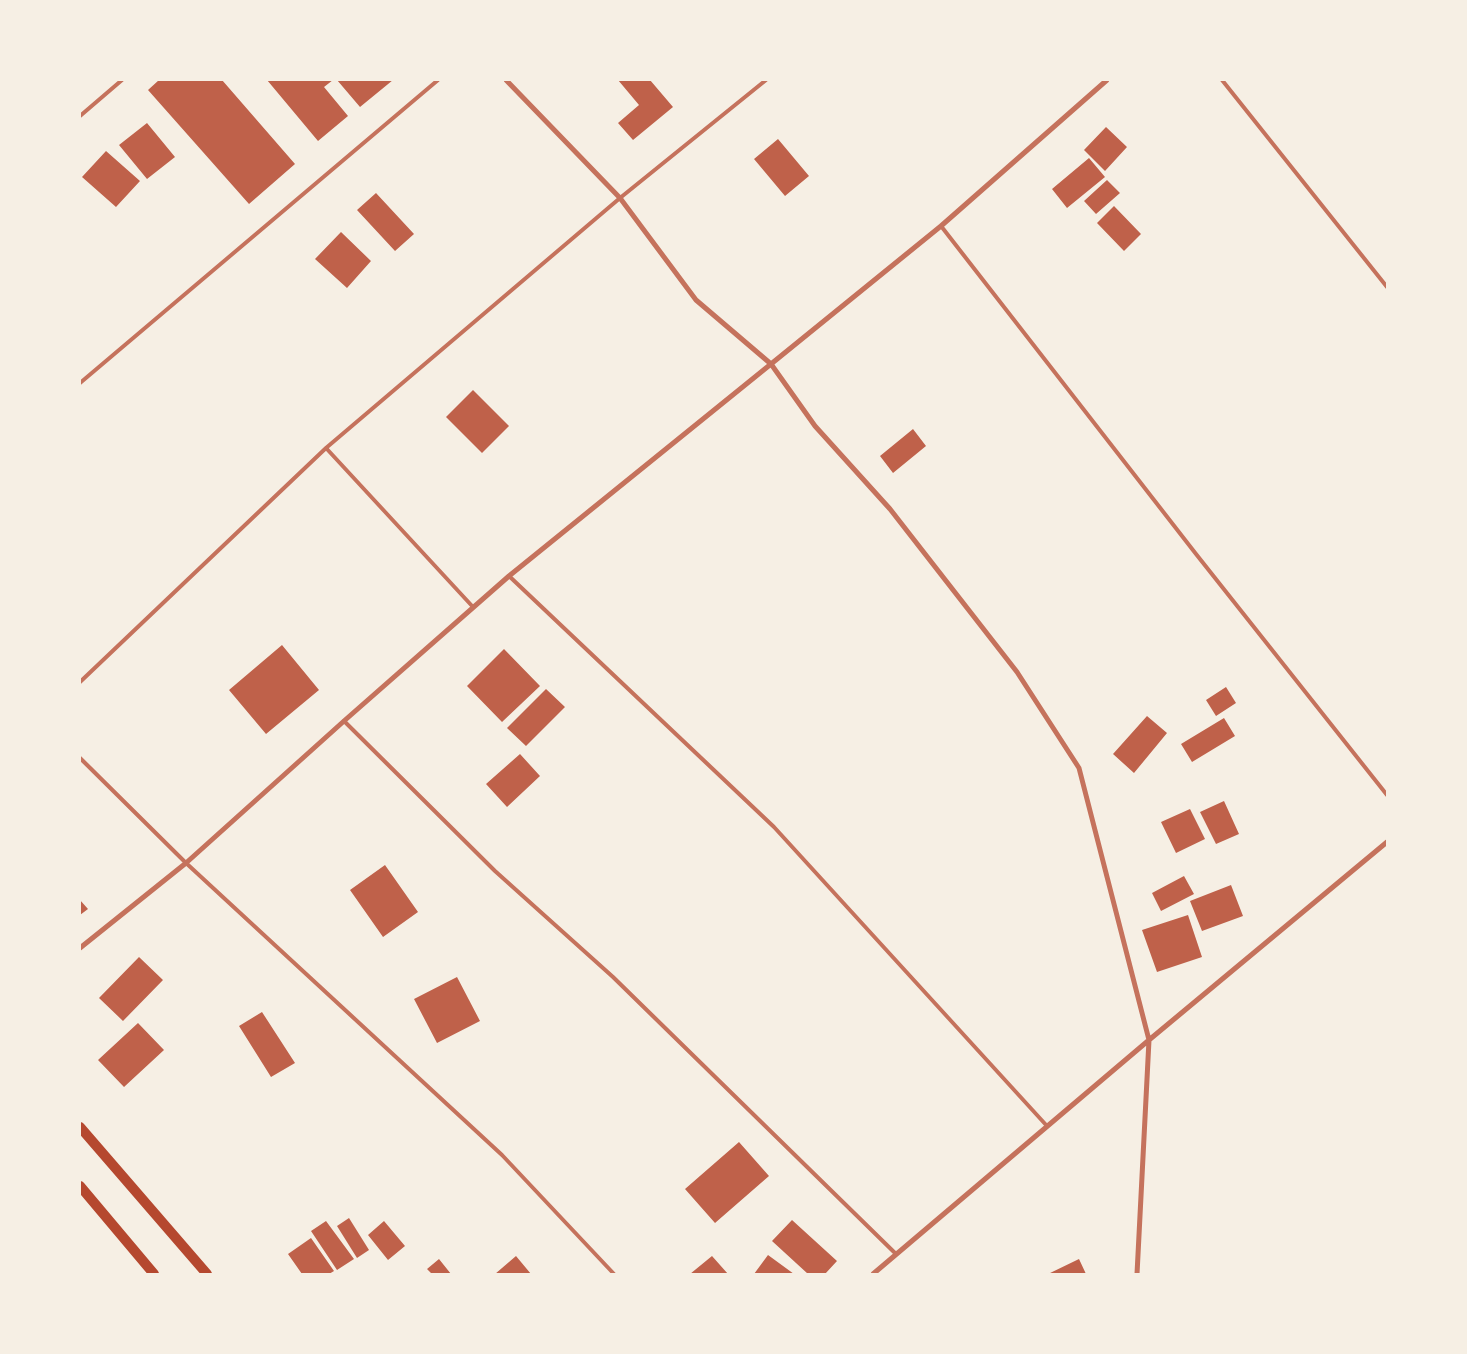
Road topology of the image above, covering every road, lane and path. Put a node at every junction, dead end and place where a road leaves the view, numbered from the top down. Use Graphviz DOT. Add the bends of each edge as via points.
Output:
graph roads {
  1 [pos="122,80"];
  2 [pos="438,80"];
  3 [pos="506,80"];
  4 [pos="766,80"];
  5 [pos="1106,80"];
  6 [pos="1222,80"];
  7 [pos="80,116"];
  8 [pos="620,198"];
  9 [pos="941,226"];
  10 [pos="1387,287"];
  11 [pos="771,364"];
  12 [pos="80,384"];
  13 [pos="326,448"];
  14 [pos="509,576"];
  15 [pos="474,607"];
  16 [pos="80,682"];
  17 [pos="344,721"];
  18 [pos="80,758"];
  19 [pos="1387,795"];
  20 [pos="1387,842"];
  21 [pos="186,864"];
  22 [pos="80,948"];
  23 [pos="1149,1040"];
  24 [pos="1047,1126"];
  25 [pos="80,1127"];
  26 [pos="80,1186"];
  27 [pos="896,1254"];
  28 [pos="154,1274"];
  29 [pos="207,1274"];
  30 [pos="614,1274"];
  31 [pos="873,1274"];
  32 [pos="1137,1274"];
  1 -- 7 [label="lane"];
  2 -- 12 [label="lane"];
  3 -- 8 [label="street"];
  4 -- 8 [label="lane"];
  5 -- 9 [label="street"];
  6 -- 10 [label="lane"];
  8 -- 11 [label="street" via="696,300"];
  8 -- 13 [label="lane"];
  9 -- 11 [label="street"];
  9 -- 19 [label="lane"];
  11 -- 14 [label="street"];
  11 -- 23 [label="street" via="815,426 890,508 1011,664 1079,768"];
  13 -- 15 [label="lane"];
  13 -- 16 [label="lane"];
  14 -- 15 [label="street"];
  14 -- 24 [label="lane" via="774,827"];
  15 -- 17 [label="street"];
  17 -- 21 [label="street"];
  17 -- 27 [label="lane" via="494,871 613,978"];
  18 -- 21 [label="lane"];
  20 -- 23 [label="street"];
  21 -- 22 [label="street"];
  21 -- 30 [label="lane" via="502,1155"];
  23 -- 24 [label="street"];
  23 -- 32 [label="street"];
  24 -- 27 [label="street"];
  25 -- 29 [label="main road"];
  26 -- 28 [label="main road"];
  27 -- 31 [label="street"];
}
